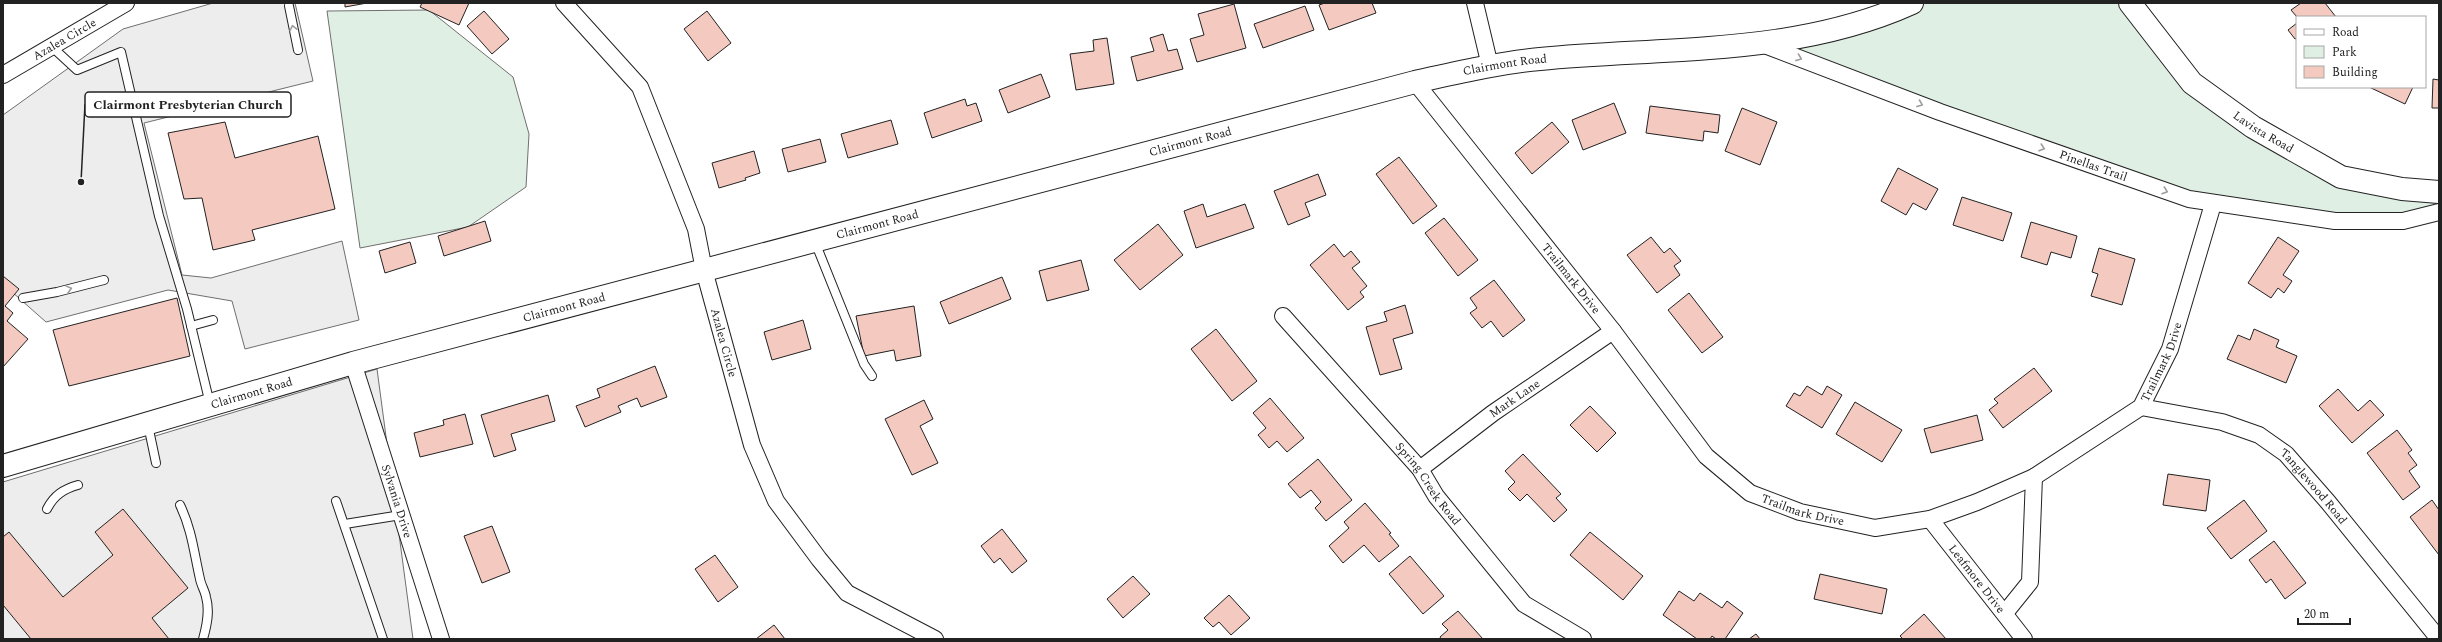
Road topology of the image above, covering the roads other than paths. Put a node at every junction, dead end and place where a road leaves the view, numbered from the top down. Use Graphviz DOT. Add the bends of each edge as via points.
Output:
graph roads {
  1 [pos="126,3"];
  2 [pos="564,3"];
  3 [pos="1475,3"];
  4 [pos="1912,3"];
  5 [pos="2130,3"];
  6 [pos="289,6"];
  7 [pos="1762,44"];
  8 [pos="51,45"];
  9 [pos="298,50"];
  10 [pos="1490,66"];
  11 [pos="3,74"];
  12 [pos="1415,82"];
  13 [pos="2439,192"];
  14 [pos="2213,204"];
  15 [pos="2439,212"];
  16 [pos="815,241"];
  17 [pos="704,270"];
  18 [pos="104,280"];
  19 [pos="23,298"];
  20 [pos="1283,316"];
  21 [pos="213,320"];
  22 [pos="191,326"];
  23 [pos="1612,331"];
  24 [pos="353,363"];
  25 [pos="872,376"];
  26 [pos="210,404"];
  27 [pos="2141,407"];
  28 [pos="148,423"];
  29 [pos="156,463"];
  30 [pos="3,466"];
  31 [pos="1420,469"];
  32 [pos="2034,477"];
  33 [pos="78,485"];
  34 [pos="336,501"];
  35 [pos="180,505"];
  36 [pos="48,509"];
  37 [pos="401,515"];
  38 [pos="1930,519"];
  39 [pos="345,524"];
  40 [pos="2005,613"];
  41 [pos="203,639"];
  42 [pos="383,639"];
  43 [pos="440,639"];
  44 [pos="935,639"];
  45 [pos="1583,639"];
  46 [pos="2024,639"];
  47 [pos="2439,639"];
  1 -- 8 [label="street, Azalea Circle"];
  2 -- 17 [label="street, Azalea Circle" via="640,87 696,229"];
  3 -- 10 [label="street"];
  4 -- 7 [label="main road, Clairmont Road" via="1885,15 1843,28"];
  5 -- 13 [label="main road, Lavista Road" via="2192,83 2253,127 2341,177 2402,189"];
  9 -- 6 [label="lane, one-way"];
  7 -- 10 [label="main road, Clairmont Road" via="1539,59"];
  7 -- 14 [label="street, Pinellas Trail, one-way" via="1940,112 2189,199"];
  8 -- 11 [label="street, Azalea Circle"];
  8 -- 22 [label="lane" via="77,70 120,52 159,216"];
  10 -- 12 [label="main road, Clairmont Road"];
  12 -- 16 [label="main road, Clairmont Road"];
  12 -- 23 [label="street, Trailmark Drive"];
  14 -- 15 [label="street, Pinellas Trail" via="2335,221 2403,221"];
  14 -- 27 [label="street, Trailmark Drive" via="2170,349"];
  16 -- 17 [label="main road, Clairmont Road"];
  16 -- 25 [label="lane" via="864,364"];
  17 -- 24 [label="main road, Clairmont Road"];
  17 -- 44 [label="street, Azalea Circle" via="752,445 776,501 848,593"];
  19 -- 18 [label="lane, one-way"];
  20 -- 31 [label="street, Spring Creek Road"];
  21 -- 22 [label="lane"];
  22 -- 26 [label="lane"];
  23 -- 31 [label="street, Mark Lane" via="1493,413"];
  23 -- 38 [label="street, Trailmark Drive" via="1706,456 1750,494 1800,512 1875,528"];
  24 -- 26 [label="main road, Clairmont Road"];
  24 -- 37 [label="street, Sylvania Drive"];
  26 -- 28 [label="main road, Clairmont Road"];
  27 -- 32 [label="street, Trailmark Drive"];
  27 -- 47 [label="street, Tanglewood Road" via="2222,422 2259,435 2286,454"];
  28 -- 29 [label="lane"];
  28 -- 30 [label="main road, Clairmont Road"];
  31 -- 45 [label="street, Spring Creek Road" via="1436,496 1524,604"];
  32 -- 38 [label="street, Trailmark Drive"];
  32 -- 40 [label="street" via="2030,582"];
  33 -- 36 [label="lane" via="66,488 52,499"];
  34 -- 39 [label="lane"];
  35 -- 41 [label="lane" via="188,522 200,581 207,597 208,620"];
  37 -- 39 [label="lane"];
  37 -- 43 [label="street, Sylvania Drive"];
  38 -- 40 [label="street, Leafmore Drive"];
  39 -- 42 [label="lane"];
  40 -- 46 [label="street, Leafmore Drive"];
}
